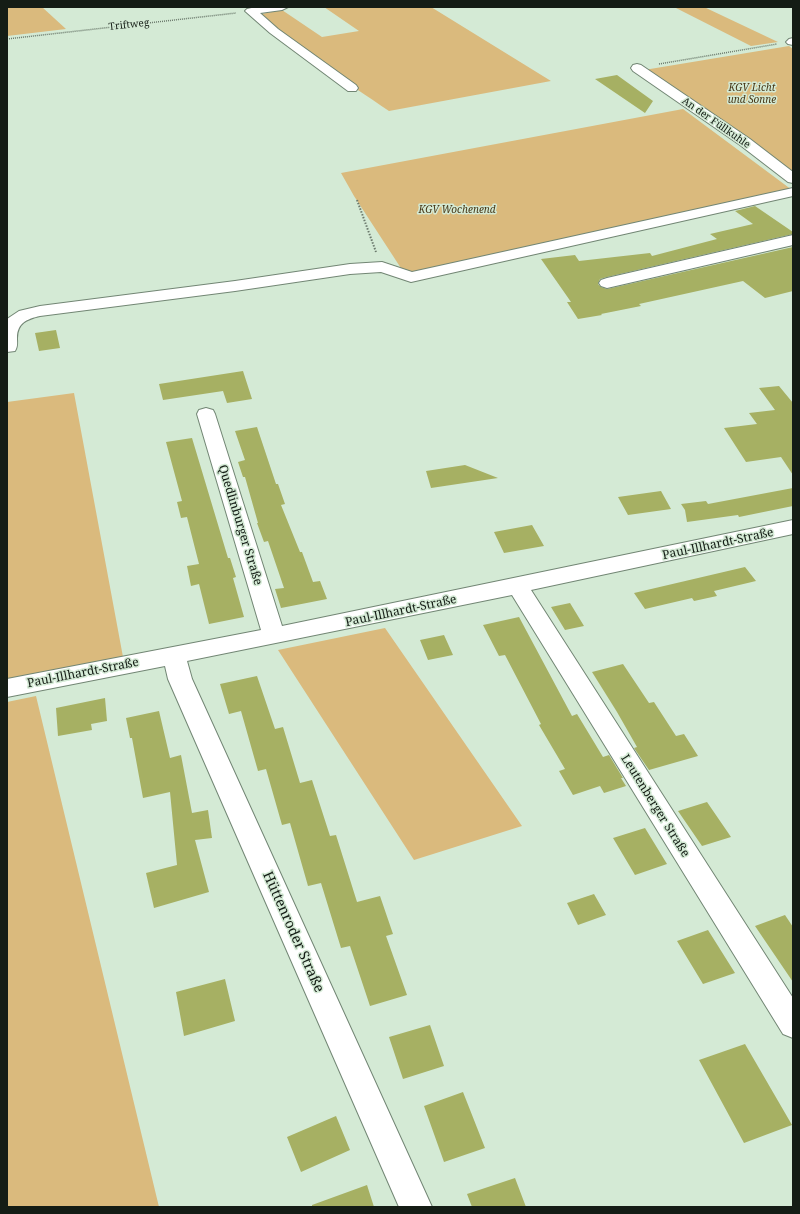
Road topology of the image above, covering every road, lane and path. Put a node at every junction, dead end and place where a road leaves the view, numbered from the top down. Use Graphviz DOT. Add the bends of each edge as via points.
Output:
graph roads {
  1 [pos="282,7"];
  2 [pos="251,11"];
  3 [pos="7,39"];
  4 [pos="792,42"];
  5 [pos="637,68"];
  6 [pos="352,88"];
  7 [pos="793,179"];
  8 [pos="793,192"];
  9 [pos="357,200"];
  10 [pos="793,240"];
  11 [pos="382,267"];
  12 [pos="607,283"];
  13 [pos="9,347"];
  14 [pos="206,414"];
  15 [pos="793,527"];
  16 [pos="518,587"];
  17 [pos="274,636"];
  18 [pos="174,656"];
  19 [pos="7,688"];
  20 [pos="793,1024"];
  21 [pos="416,1207"];
  1 -- 2 [label="street"];
  2 -- 3 [label="path, Triftweg"];
  2 -- 6 [label="street"];
  4 -- 5 [label="path"];
  5 -- 7 [label="street, An der Füllkuhle"];
  8 -- 11 [label="street" via="411,277"];
  9 -- 11 [label="path"];
  10 -- 12 [label="street"];
  11 -- 13 [label="street" via="350,269 40,311 16,317 10,325"];
  14 -- 17 [label="street, Quedlinburger Straße"];
  15 -- 16 [label="street, Paul-Illhardt-Straße"];
  16 -- 17 [label="street, Paul-Illhardt-Straße"];
  16 -- 20 [label="street, Leutenberger Straße"];
  17 -- 18 [label="street, Paul-Illhardt-Straße"];
  18 -- 19 [label="street, Paul-Illhardt-Straße"];
  18 -- 21 [label="street, Hüttenroder Straße" via="180,679"];
}
